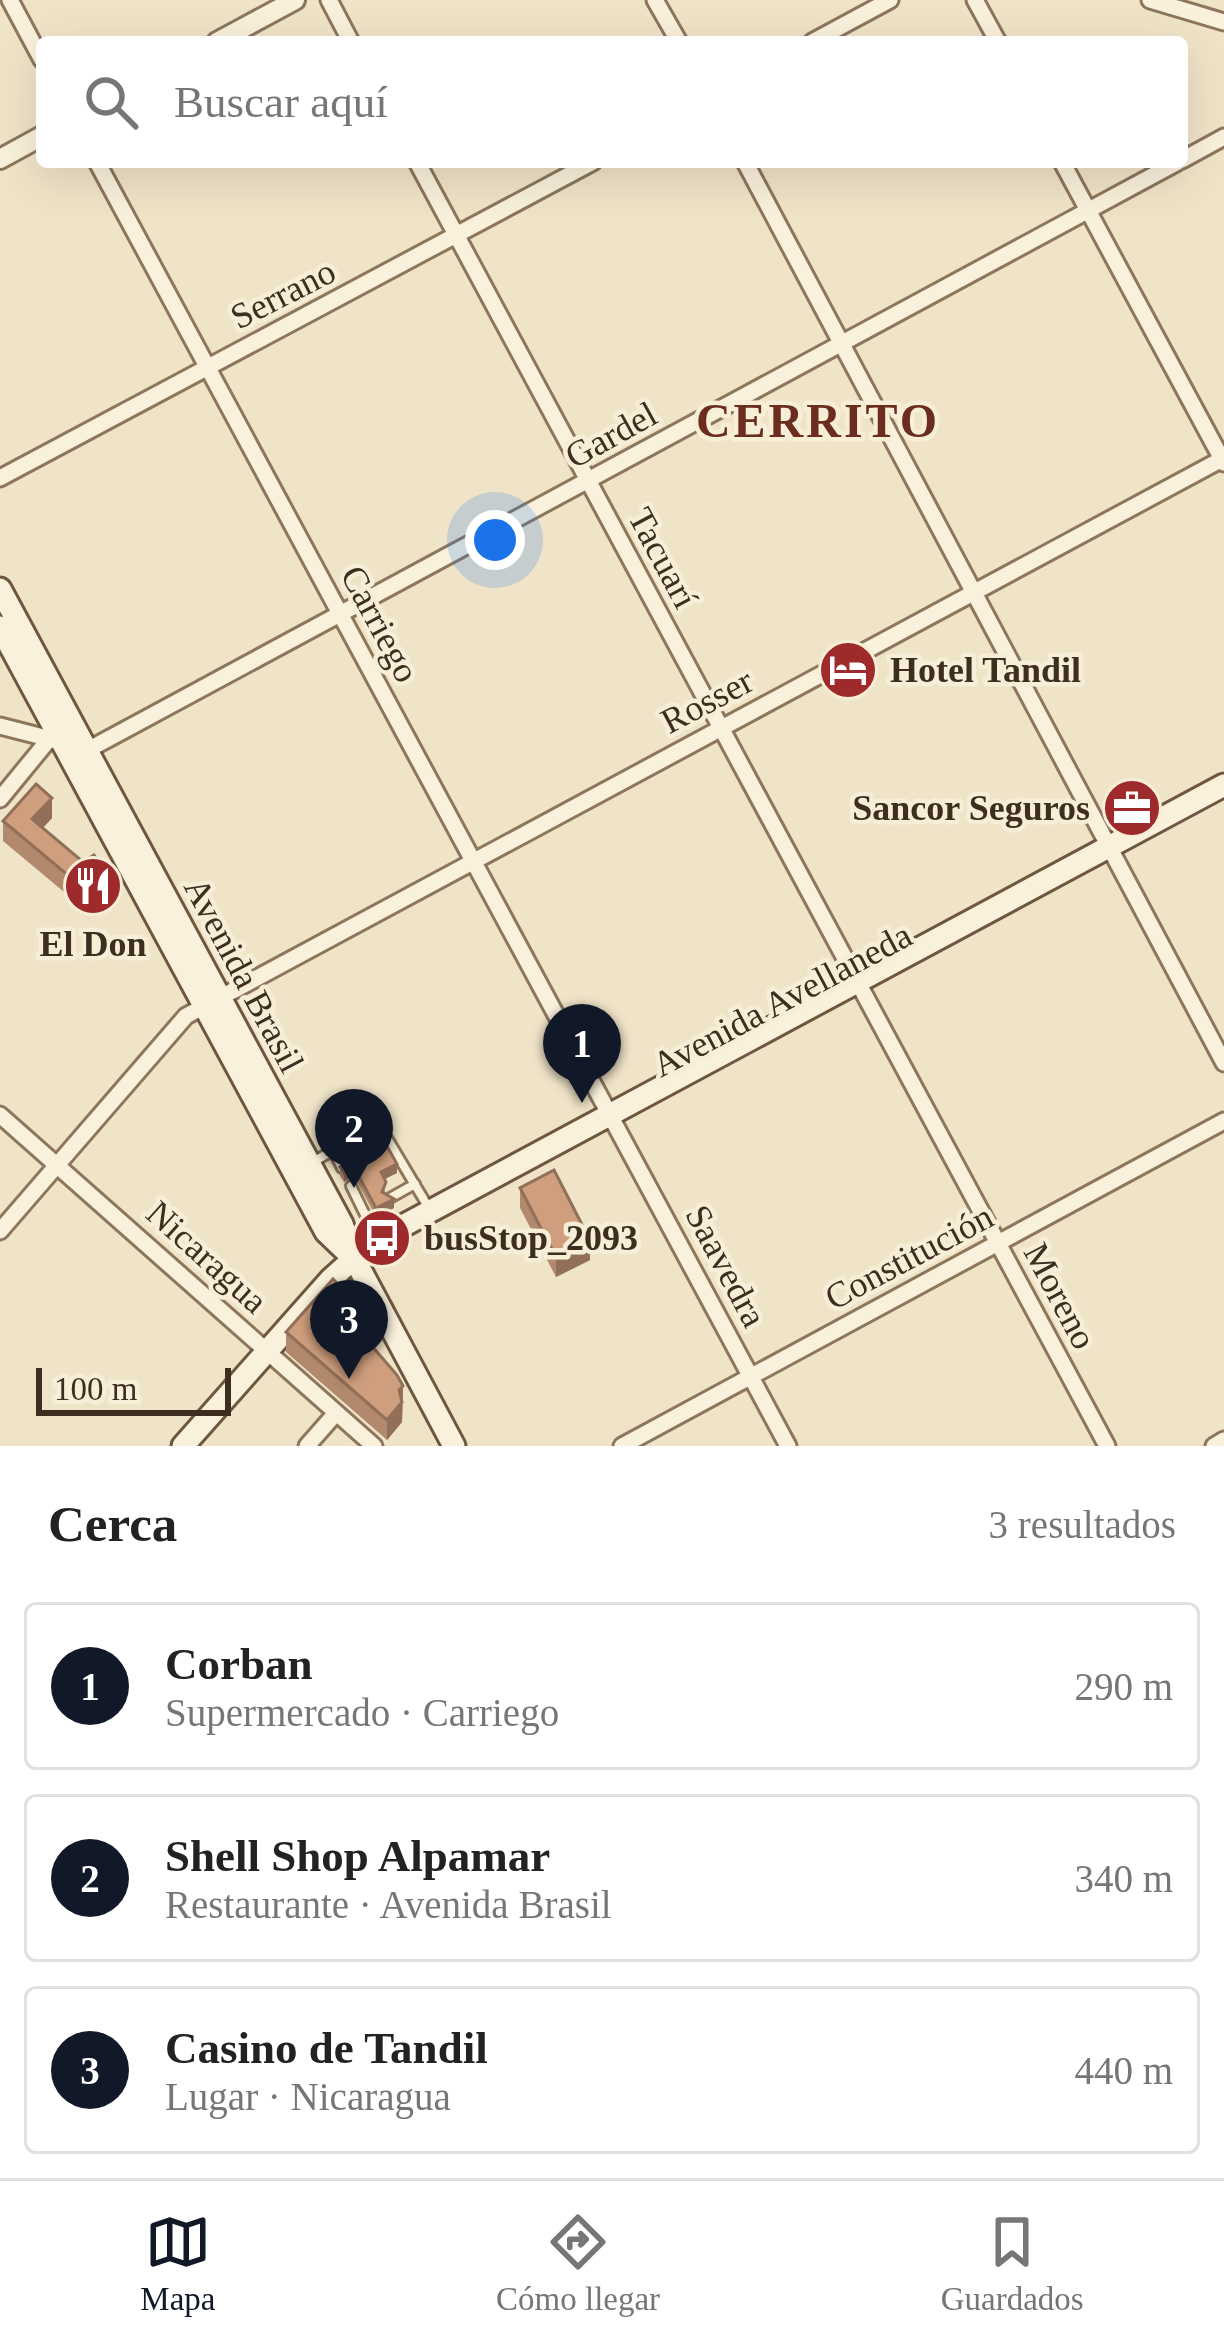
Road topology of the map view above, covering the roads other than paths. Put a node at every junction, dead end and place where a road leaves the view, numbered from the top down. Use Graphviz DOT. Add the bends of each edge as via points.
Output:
graph roads {
  1 [pos="10,0"];
  2 [pos="295,0"];
  3 [pos="328,0"];
  4 [pos="655,0"];
  5 [pos="890,0"];
  6 [pos="975,0"];
  7 [pos="1150,0"];
  8 [pos="1224,22"];
  9 [pos="228,36"];
  10 [pos="348,36"];
  11 [pos="676,36"];
  12 [pos="823,36"];
  13 [pos="995,36"];
  14 [pos="36,49"];
  15 [pos="1224,137"];
  16 [pos="36,139"];
  17 [pos="1188,157"];
  18 [pos="0,159"];
  19 [pos="100,168"];
  20 [pos="420,168"];
  21 [pos="581,168"];
  22 [pos="748,168"];
  23 [pos="1065,168"];
  24 [pos="1167,168"];
  25 [pos="1088,210"];
  26 [pos="458,237"];
  27 [pos="842,343"];
  28 [pos="207,367"];
  29 [pos="1223,460"];
  30 [pos="0,478"];
  31 [pos="588,482"];
  32 [pos="0,589"];
  33 [pos="975,592"];
  34 [pos="341,615"];
  35 [pos="0,627"];
  36 [pos="0,726"];
  37 [pos="720,728"];
  38 [pos="61,734"];
  39 [pos="80,754"];
  40 [pos="1224,785"];
  41 [pos="0,799"];
  42 [pos="1224,800"];
  43 [pos="1111,853"];
  44 [pos="473,861"];
  45 [pos="860,989"];
  46 [pos="212,1003"];
  47 [pos="1224,1063"];
  48 [pos="0,1115"];
  49 [pos="613,1120"];
  50 [pos="1224,1120"];
  51 [pos="360,1134"];
  52 [pos="309,1164"];
  53 [pos="59,1165"];
  54 [pos="342,1168"];
  55 [pos="415,1184"];
  56 [pos="351,1186"];
  57 [pos="390,1198"];
  58 [pos="368,1210"];
  59 [pos="430,1211"];
  60 [pos="342,1224"];
  61 [pos="0,1231"];
  62 [pos="378,1240"];
  63 [pos="997,1243"];
  64 [pos="355,1260"];
  65 [pos="268,1352"];
  66 [pos="751,1376"];
  67 [pos="336,1413"];
  68 [pos="1224,1440"];
  69 [pos="183,1446"];
  70 [pos="308,1446"];
  71 [pos="374,1446"];
  72 [pos="454,1446"];
  73 [pos="622,1446"];
  74 [pos="788,1446"];
  75 [pos="1107,1446"];
  76 [pos="1214,1446"];
  1 -- 14 [label="street"];
  2 -- 9 [label="street"];
  3 -- 10 [label="street"];
  4 -- 11 [label="street"];
  5 -- 12 [label="street"];
  6 -- 13 [label="street"];
  7 -- 8 [label="street"];
  15 -- 17 [label="street, Gardel"];
  16 -- 18 [label="street"];
  19 -- 28 [label="street, Carriego"];
  20 -- 26 [label="street, Tacuarí"];
  21 -- 26 [label="street, Serrano"];
  22 -- 27 [label="street"];
  23 -- 25 [label="street"];
  24 -- 25 [label="street, Gardel"];
  25 -- 27 [label="street, Gardel"];
  25 -- 29 [label="street"];
  26 -- 28 [label="street, Serrano"];
  26 -- 31 [label="street, Tacuarí"];
  27 -- 31 [label="street, Gardel"];
  27 -- 33 [label="street"];
  28 -- 30 [label="street, Serrano"];
  28 -- 34 [label="street, Carriego"];
  29 -- 33 [label="street, Rosser"];
  31 -- 34 [label="street, Gardel"];
  31 -- 37 [label="street, Tacuarí"];
  32 -- 38 [label="main road, Avenida Brasil"];
  33 -- 37 [label="street, Rosser"];
  33 -- 43 [label="street"];
  34 -- 39 [label="street, Gardel"];
  34 -- 44 [label="street, Carriego"];
  35 -- 38 [label="main road, Avenida Brasil"];
  36 -- 38 [label="street"];
  37 -- 44 [label="street, Rosser"];
  37 -- 45 [label="street, Tacuarí"];
  38 -- 39 [label="main road, Avenida Brasil"];
  38 -- 41 [label="street"];
  39 -- 46 [label="main road, Avenida Brasil"];
  40 -- 43 [label="main road, Avenida Avellaneda"];
  42 -- 43 [label="main road, Avenida Avellaneda"];
  43 -- 45 [label="main road, Avenida Avellaneda"];
  43 -- 47 [label="street"];
  44 -- 46 [label="street, Rosser"];
  44 -- 49 [label="street, Carriego"];
  45 -- 49 [label="main road, Avenida Avellaneda"];
  45 -- 63 [label="street, Moreno"];
  46 -- 52 [label="main road, Avenida Brasil"];
  46 -- 53 [label="street, Rosser" via="182,1019"];
  46 -- 64 [label="main road, Avenida Brasil" via="326,1232"];
  48 -- 53 [label="street, Nicaragua"];
  49 -- 59 [label="main road, Avenida Avellaneda"];
  49 -- 64 [label="main road, Avenida Avellaneda" via="382,1253"];
  49 -- 66 [label="street, Saavedra"];
  50 -- 63 [label="street, Constitución"];
  51 -- 55 [label="lane" via="387,1138"];
  52 -- 54 [label="lane" via="337,1148"];
  52 -- 60 [label="main road, Avenida Brasil"];
  53 -- 61 [label="street, Rosser"];
  53 -- 65 [label="street, Nicaragua"];
  55 -- 57 [label="lane"];
  55 -- 59 [label="lane"];
  56 -- 58 [label="lane"];
  58 -- 60 [label="lane"];
  58 -- 62 [label="lane"];
  59 -- 62 [label="main road, Avenida Avellaneda"];
  60 -- 64 [label="main road, Avenida Brasil"];
  62 -- 64 [label="main road, Avenida Avellaneda"];
  63 -- 66 [label="street, Constitución"];
  63 -- 75 [label="street, Moreno"];
  64 -- 65 [label="main road"];
  64 -- 72 [label="main road"];
  65 -- 67 [label="street, Nicaragua"];
  65 -- 69 [label="main road"];
  66 -- 73 [label="street, Constitución"];
  66 -- 74 [label="street, Saavedra"];
  67 -- 70 [label="street"];
  67 -- 71 [label="street, Nicaragua"];
  68 -- 76 [label="street"];
}
